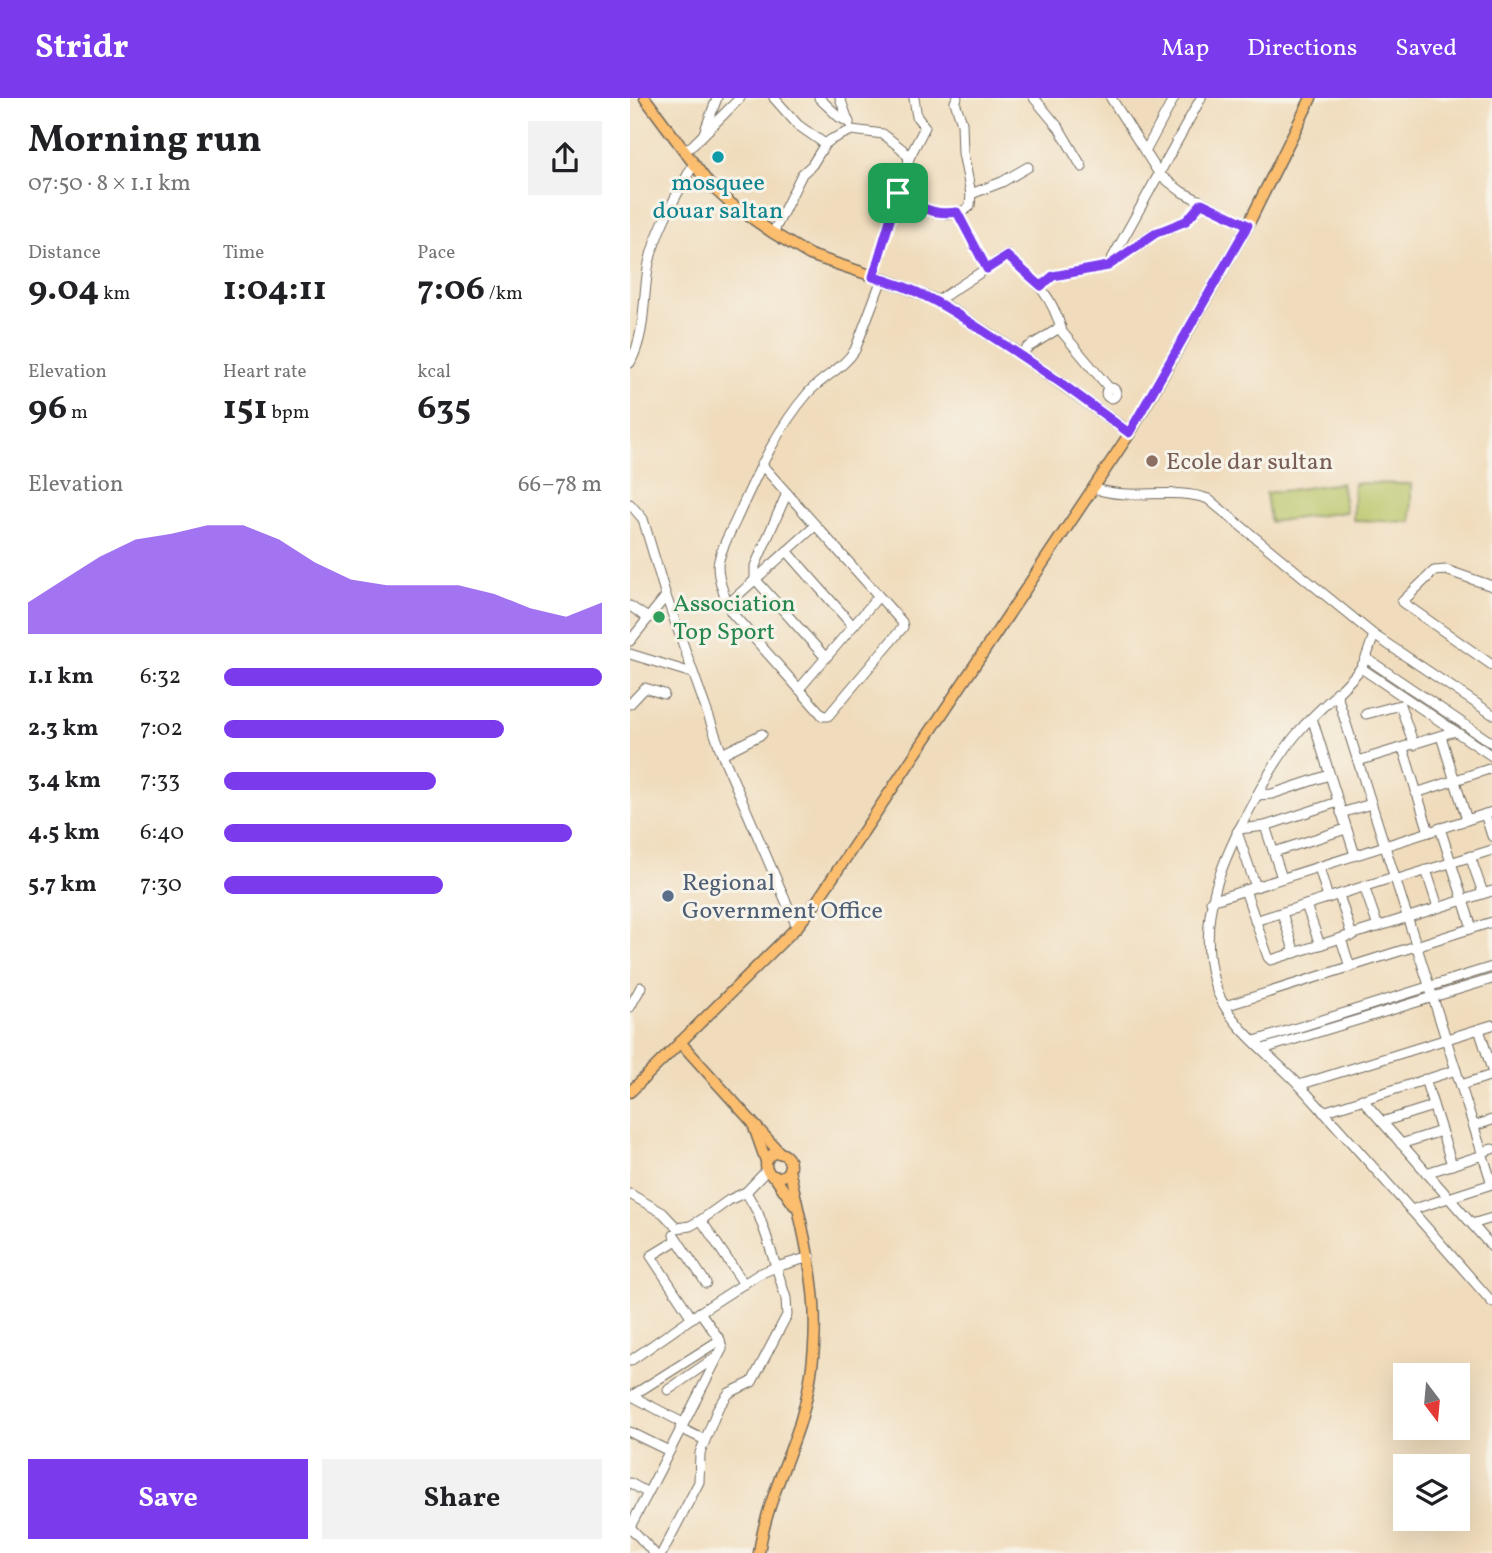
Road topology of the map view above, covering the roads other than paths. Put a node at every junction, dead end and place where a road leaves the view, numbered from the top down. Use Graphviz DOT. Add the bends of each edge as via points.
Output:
graph roads {
  1 [pos="645,98"];
  2 [pos="717,98"];
  3 [pos="740,98"];
  4 [pos="774,98"];
  5 [pos="819,98"];
  6 [pos="840,98"];
  7 [pos="914,98"];
  8 [pos="956,98"];
  9 [pos="1034,98"];
  10 [pos="1111,98"];
  11 [pos="1174,98"];
  12 [pos="1201,98"];
  13 [pos="1311,98"];
  14 [pos="731,107"];
  15 [pos="850,126"];
  16 [pos="704,135"];
  17 [pos="825,144"];
  18 [pos="684,151"];
  19 [pos="1145,152"];
  20 [pos="908,158"];
  21 [pos="693,165"];
  22 [pos="1028,167"];
  23 [pos="1082,167"];
  24 [pos="1160,174"];
  25 [pos="898,193"];
  26 [pos="971,194"];
  27 [pos="1202,203"];
  28 [pos="957,212"];
  29 [pos="1248,225"];
  30 [pos="773,233"];
  31 [pos="1108,266"];
  32 [pos="987,269"];
  33 [pos="878,278"];
  34 [pos="1041,286"];
  35 [pos="937,301"];
  36 [pos="1061,327"];
  37 [pos="1021,355"];
  38 [pos="630,363"];
  39 [pos="1109,388"];
  40 [pos="1129,433"];
  41 [pos="761,464"];
  42 [pos="1094,488"];
  43 [pos="787,493"];
  44 [pos="630,504"];
  45 [pos="815,526"];
  46 [pos="787,551"];
  47 [pos="755,579"];
  48 [pos="1492,586"];
  49 [pos="666,596"];
  50 [pos="878,597"];
  51 [pos="727,604"];
  52 [pos="630,606"];
  53 [pos="648,618"];
  54 [pos="853,626"];
  55 [pos="1374,635"];
  56 [pos="630,641"];
  57 [pos="630,654"];
  58 [pos="826,658"];
  59 [pos="1366,658"];
  60 [pos="1492,665"];
  61 [pos="1361,668"];
  62 [pos="692,673"];
  63 [pos="799,689"];
  64 [pos="1336,692"];
  65 [pos="664,694"];
  66 [pos="630,704"];
  67 [pos="1366,714"];
  68 [pos="1492,714"];
  69 [pos="1311,718"];
  70 [pos="1455,731"];
  71 [pos="762,734"];
  72 [pos="1441,736"];
  73 [pos="1492,742"];
  74 [pos="1413,744"];
  75 [pos="1403,748"];
  76 [pos="722,754"];
  77 [pos="1488,754"];
  78 [pos="1358,761"];
  79 [pos="1492,768"];
  80 [pos="1329,775"];
  81 [pos="1454,780"];
  82 [pos="1416,793"];
  83 [pos="1257,795"];
  84 [pos="1338,802"];
  85 [pos="1371,804"];
  86 [pos="1341,813"];
  87 [pos="1489,813"];
  88 [pos="1466,820"];
  89 [pos="1265,825"];
  90 [pos="1440,828"];
  91 [pos="1346,829"];
  92 [pos="1238,830"];
  93 [pos="1429,832"];
  94 [pos="1492,836"];
  95 [pos="1384,846"];
  96 [pos="1492,850"];
  97 [pos="1273,852"];
  98 [pos="1355,855"];
  99 [pos="1470,856"];
  100 [pos="1451,862"];
  101 [pos="1319,867"];
  102 [pos="1426,870"];
  103 [pos="1282,878"];
  104 [pos="1394,878"];
  105 [pos="1364,886"];
  106 [pos="1256,887"];
  107 [pos="1245,890"];
  108 [pos="1488,892"];
  109 [pos="1339,895"];
  110 [pos="1328,898"];
  111 [pos="1463,900"];
  112 [pos="1211,901"];
  113 [pos="1306,905"];
  114 [pos="1438,907"];
  115 [pos="1282,913"];
  116 [pos="1407,917"];
  117 [pos="1255,921"];
  118 [pos="1492,922"];
  119 [pos="797,927"];
  120 [pos="1378,927"];
  121 [pos="1472,928"];
  122 [pos="1353,936"];
  123 [pos="1341,939"];
  124 [pos="1320,945"];
  125 [pos="1416,946"];
  126 [pos="1295,953"];
  127 [pos="1350,967"];
  128 [pos="1492,967"];
  129 [pos="1492,979"];
  130 [pos="1430,986"];
  131 [pos="641,987"];
  132 [pos="1434,997"];
  133 [pos="1225,1006"];
  134 [pos="630,1007"];
  135 [pos="1492,1025"];
  136 [pos="1479,1029"];
  137 [pos="1447,1039"];
  138 [pos="1255,1041"];
  139 [pos="680,1042"];
  140 [pos="1263,1049"];
  141 [pos="1491,1066"];
  142 [pos="1456,1070"];
  143 [pos="1425,1080"];
  144 [pos="1299,1085"];
  145 [pos="1461,1085"];
  146 [pos="630,1092"];
  147 [pos="1362,1099"];
  148 [pos="1433,1106"];
  149 [pos="1323,1112"];
  150 [pos="1492,1120"];
  151 [pos="1382,1122"];
  152 [pos="1474,1126"];
  153 [pos="754,1127"];
  154 [pos="1441,1131"];
  155 [pos="1401,1144"];
  156 [pos="1492,1149"];
  157 [pos="780,1153"];
  158 [pos="1482,1154"];
  159 [pos="1452,1165"];
  160 [pos="769,1169"];
  161 [pos="789,1169"];
  162 [pos="1426,1173"];
  163 [pos="1492,1184"];
  164 [pos="746,1192"];
  165 [pos="630,1194"];
  166 [pos="1448,1198"];
  167 [pos="796,1207"];
  168 [pos="1411,1210"];
  169 [pos="1492,1217"];
  170 [pos="701,1220"];
  171 [pos="1472,1224"];
  172 [pos="677,1228"];
  173 [pos="677,1240"];
  174 [pos="1492,1247"];
  175 [pos="810,1257"];
  176 [pos="776,1266"];
  177 [pos="706,1283"];
  178 [pos="744,1284"];
  179 [pos="1492,1302"];
  180 [pos="696,1315"];
  181 [pos="721,1345"];
  182 [pos="630,1361"];
  183 [pos="668,1390"];
  184 [pos="631,1396"];
  185 [pos="682,1426"];
  186 [pos="630,1432"];
  187 [pos="705,1440"];
  188 [pos="669,1451"];
  189 [pos="630,1483"];
  190 [pos="648,1493"];
  191 [pos="654,1553"];
  192 [pos="662,1553"];
  193 [pos="759,1553"];
  1 -- 18 [label="main road"];
  2 -- 14 [label="street" via="721,105"];
  2 -- 16 [label="street"];
  3 -- 14 [label="street"];
  4 -- 17 [label="street" via="798,125"];
  5 -- 15 [label="street"];
  6 -- 15 [label="street"];
  7 -- 20 [label="street" via="917,117 925,126"];
  8 -- 26 [label="street"];
  9 -- 23 [label="street"];
  10 -- 19 [label="street"];
  11 -- 19 [label="street"];
  12 -- 24 [label="street"];
  13 -- 29 [label="main road"];
  14 -- 16 [label="street"];
  15 -- 17 [label="street"];
  15 -- 20 [label="street" via="883,134"];
  16 -- 18 [label="street"];
  17 -- 30 [label="street" via="802,174"];
  18 -- 21 [label="main road"];
  19 -- 24 [label="street"];
  20 -- 25 [label="street"];
  21 -- 30 [label="main road" via="730,203"];
  21 -- 38 [label="street" via="654,247 642,332"];
  22 -- 26 [label="street"];
  24 -- 27 [label="street"];
  24 -- 31 [label="street"];
  25 -- 28 [label="street" via="926,210"];
  25 -- 33 [label="street"];
  26 -- 28 [label="street" via="967,210"];
  27 -- 29 [label="street"];
  27 -- 31 [label="street" via="1186,221 1156,233"];
  28 -- 32 [label="street"];
  29 -- 40 [label="main road"];
  30 -- 33 [label="main road" via="810,256"];
  31 -- 34 [label="street" via="1053,276"];
  32 -- 34 [label="street" via="1007,256"];
  32 -- 35 [label="street"];
  33 -- 35 [label="main road"];
  33 -- 41 [label="street" via="849,360 822,378 800,402"];
  34 -- 36 [label="street"];
  35 -- 37 [label="main road"];
  36 -- 37 [label="street"];
  36 -- 39 [label="street"];
  37 -- 40 [label="main road"];
  40 -- 42 [label="main road"];
  41 -- 43 [label="street"];
  41 -- 51 [label="street" via="718,562"];
  42 -- 55 [label="street" via="1108,494 1208,499"];
  42 -- 119 [label="main road"];
  43 -- 45 [label="street"];
  43 -- 47 [label="street" via="755,566"];
  44 -- 49 [label="street" via="643,519"];
  45 -- 46 [label="street"];
  45 -- 50 [label="street"];
  46 -- 47 [label="street"];
  46 -- 54 [label="street"];
  47 -- 51 [label="street"];
  47 -- 58 [label="street"];
  48 -- 60 [label="street" via="1446,570 1434,571 1402,601"];
  49 -- 53 [label="street"];
  49 -- 62 [label="street"];
  50 -- 54 [label="street"];
  50 -- 63 [label="street" via="903,627 828,716"];
  51 -- 63 [label="street"];
  52 -- 53 [label="street"];
  53 -- 56 [label="street"];
  54 -- 58 [label="street"];
  55 -- 59 [label="street"];
  55 -- 68 [label="street"];
  57 -- 62 [label="street"];
  58 -- 63 [label="street"];
  59 -- 61 [label="street"];
  59 -- 73 [label="street"];
  61 -- 64 [label="street"];
  61 -- 70 [label="street"];
  62 -- 76 [label="street"];
  64 -- 69 [label="street"];
  64 -- 78 [label="street"];
  65 -- 66 [label="street" via="645,688"];
  67 -- 74 [label="street" via="1400,705"];
  69 -- 80 [label="street"];
  69 -- 83 [label="street"];
  70 -- 72 [label="street"];
  70 -- 77 [label="street"];
  71 -- 76 [label="street"];
  72 -- 74 [label="street"];
  72 -- 81 [label="street"];
  73 -- 77 [label="street"];
  74 -- 75 [label="street"];
  75 -- 78 [label="street"];
  75 -- 82 [label="street"];
  76 -- 119 [label="street"];
  78 -- 85 [label="street"];
  79 -- 81 [label="street"];
  80 -- 83 [label="street"];
  80 -- 84 [label="street"];
  81 -- 82 [label="street"];
  81 -- 88 [label="street"];
  82 -- 93 [label="street"];
  83 -- 92 [label="street"];
  84 -- 86 [label="street"];
  84 -- 89 [label="street"];
  85 -- 86 [label="street"];
  85 -- 95 [label="street"];
  86 -- 91 [label="street"];
  87 -- 88 [label="street"];
  87 -- 94 [label="street"];
  88 -- 90 [label="street"];
  89 -- 92 [label="street"];
  89 -- 97 [label="street"];
  90 -- 93 [label="street"];
  90 -- 100 [label="street"];
  91 -- 97 [label="street"];
  91 -- 98 [label="street"];
  92 -- 106 [label="street"];
  92 -- 112 [label="street"];
  93 -- 95 [label="street"];
  95 -- 98 [label="street"];
  95 -- 104 [label="street"];
  96 -- 99 [label="street"];
  97 -- 103 [label="street"];
  98 -- 101 [label="street"];
  99 -- 100 [label="street"];
  99 -- 108 [label="street"];
  100 -- 102 [label="street"];
  100 -- 111 [label="street"];
  101 -- 103 [label="street"];
  101 -- 110 [label="street"];
  102 -- 104 [label="street"];
  102 -- 114 [label="street"];
  103 -- 106 [label="street"];
  104 -- 105 [label="street"];
  104 -- 116 [label="street"];
  105 -- 109 [label="street"];
  105 -- 120 [label="street"];
  106 -- 107 [label="street"];
  107 -- 112 [label="street"];
  107 -- 117 [label="street"];
  108 -- 111 [label="street"];
  109 -- 110 [label="street"];
  109 -- 122 [label="street"];
  110 -- 113 [label="street"];
  111 -- 114 [label="street"];
  111 -- 121 [label="street"];
  112 -- 133 [label="street" via="1207,945 1215,985"];
  113 -- 115 [label="street"];
  113 -- 124 [label="street"];
  114 -- 116 [label="street"];
  115 -- 117 [label="street"];
  115 -- 126 [label="street"];
  116 -- 120 [label="street"];
  116 -- 125 [label="street"];
  117 -- 126 [label="street" via="1269,960"];
  118 -- 121 [label="street"];
  119 -- 139 [label="main road"];
  120 -- 122 [label="street"];
  121 -- 125 [label="street"];
  122 -- 123 [label="street"];
  123 -- 124 [label="street"];
  123 -- 127 [label="street"];
  124 -- 126 [label="street"];
  125 -- 127 [label="street"];
  125 -- 130 [label="street"];
  127 -- 133 [label="street"];
  128 -- 130 [label="street"];
  129 -- 132 [label="street"];
  130 -- 132 [label="street"];
  130 -- 138 [label="street"];
  131 -- 134 [label="street"];
  132 -- 137 [label="street"];
  132 -- 140 [label="street"];
  133 -- 138 [label="street"];
  135 -- 136 [label="street"];
  136 -- 137 [label="street"];
  136 -- 141 [label="street"];
  137 -- 142 [label="street"];
  137 -- 144 [label="street"];
  138 -- 140 [label="street"];
  139 -- 146 [label="main road"];
  139 -- 153 [label="main road"];
  140 -- 144 [label="street"];
  141 -- 145 [label="street"];
  142 -- 143 [label="street"];
  142 -- 145 [label="street"];
  143 -- 147 [label="street"];
  143 -- 148 [label="street"];
  144 -- 149 [label="street"];
  145 -- 152 [label="street"];
  147 -- 149 [label="street"];
  147 -- 151 [label="street"];
  148 -- 151 [label="street"];
  148 -- 154 [label="street"];
  149 -- 168 [label="street"];
  150 -- 152 [label="street"];
  151 -- 155 [label="street"];
  152 -- 158 [label="street"];
  153 -- 157 [label="main road"];
  153 -- 160 [label="main road"];
  154 -- 155 [label="street"];
  154 -- 159 [label="street"];
  155 -- 162 [label="street"];
  156 -- 158 [label="street"];
  157 -- 160 [label="main road" via="771,1155"];
  157 -- 161 [label="main road" via="788,1159"];
  158 -- 159 [label="street"];
  158 -- 163 [label="street"];
  159 -- 162 [label="street"];
  160 -- 161 [label="main road" via="784,1175"];
  160 -- 164 [label="street"];
  160 -- 167 [label="main road"];
  161 -- 167 [label="main road"];
  162 -- 166 [label="street"];
  163 -- 166 [label="street"];
  164 -- 170 [label="street"];
  164 -- 176 [label="street"];
  165 -- 172 [label="street" via="663,1213"];
  166 -- 168 [label="street"];
  166 -- 171 [label="street"];
  167 -- 175 [label="main road"];
  168 -- 179 [label="street"];
  169 -- 171 [label="street"];
  170 -- 172 [label="street"];
  170 -- 178 [label="street"];
  171 -- 174 [label="street"];
  172 -- 173 [label="street" via="672,1231"];
  173 -- 177 [label="street"];
  173 -- 180 [label="street" via="651,1256"];
  175 -- 176 [label="street"];
  175 -- 193 [label="main road" via="816,1322 812,1374"];
  176 -- 178 [label="street"];
  176 -- 187 [label="street" via="787,1307 783,1323 752,1382 729,1393"];
  178 -- 180 [label="street"];
  180 -- 181 [label="street"];
  180 -- 182 [label="street"];
  181 -- 183 [label="street" via="716,1357"];
  181 -- 184 [label="street"];
  181 -- 185 [label="street" via="722,1354"];
  184 -- 185 [label="street"];
  185 -- 187 [label="street"];
  185 -- 188 [label="street"];
  186 -- 188 [label="street"];
  187 -- 192 [label="street" via="699,1482"];
  188 -- 190 [label="street"];
  189 -- 190 [label="street"];
  190 -- 191 [label="street" via="630,1527"];
}
